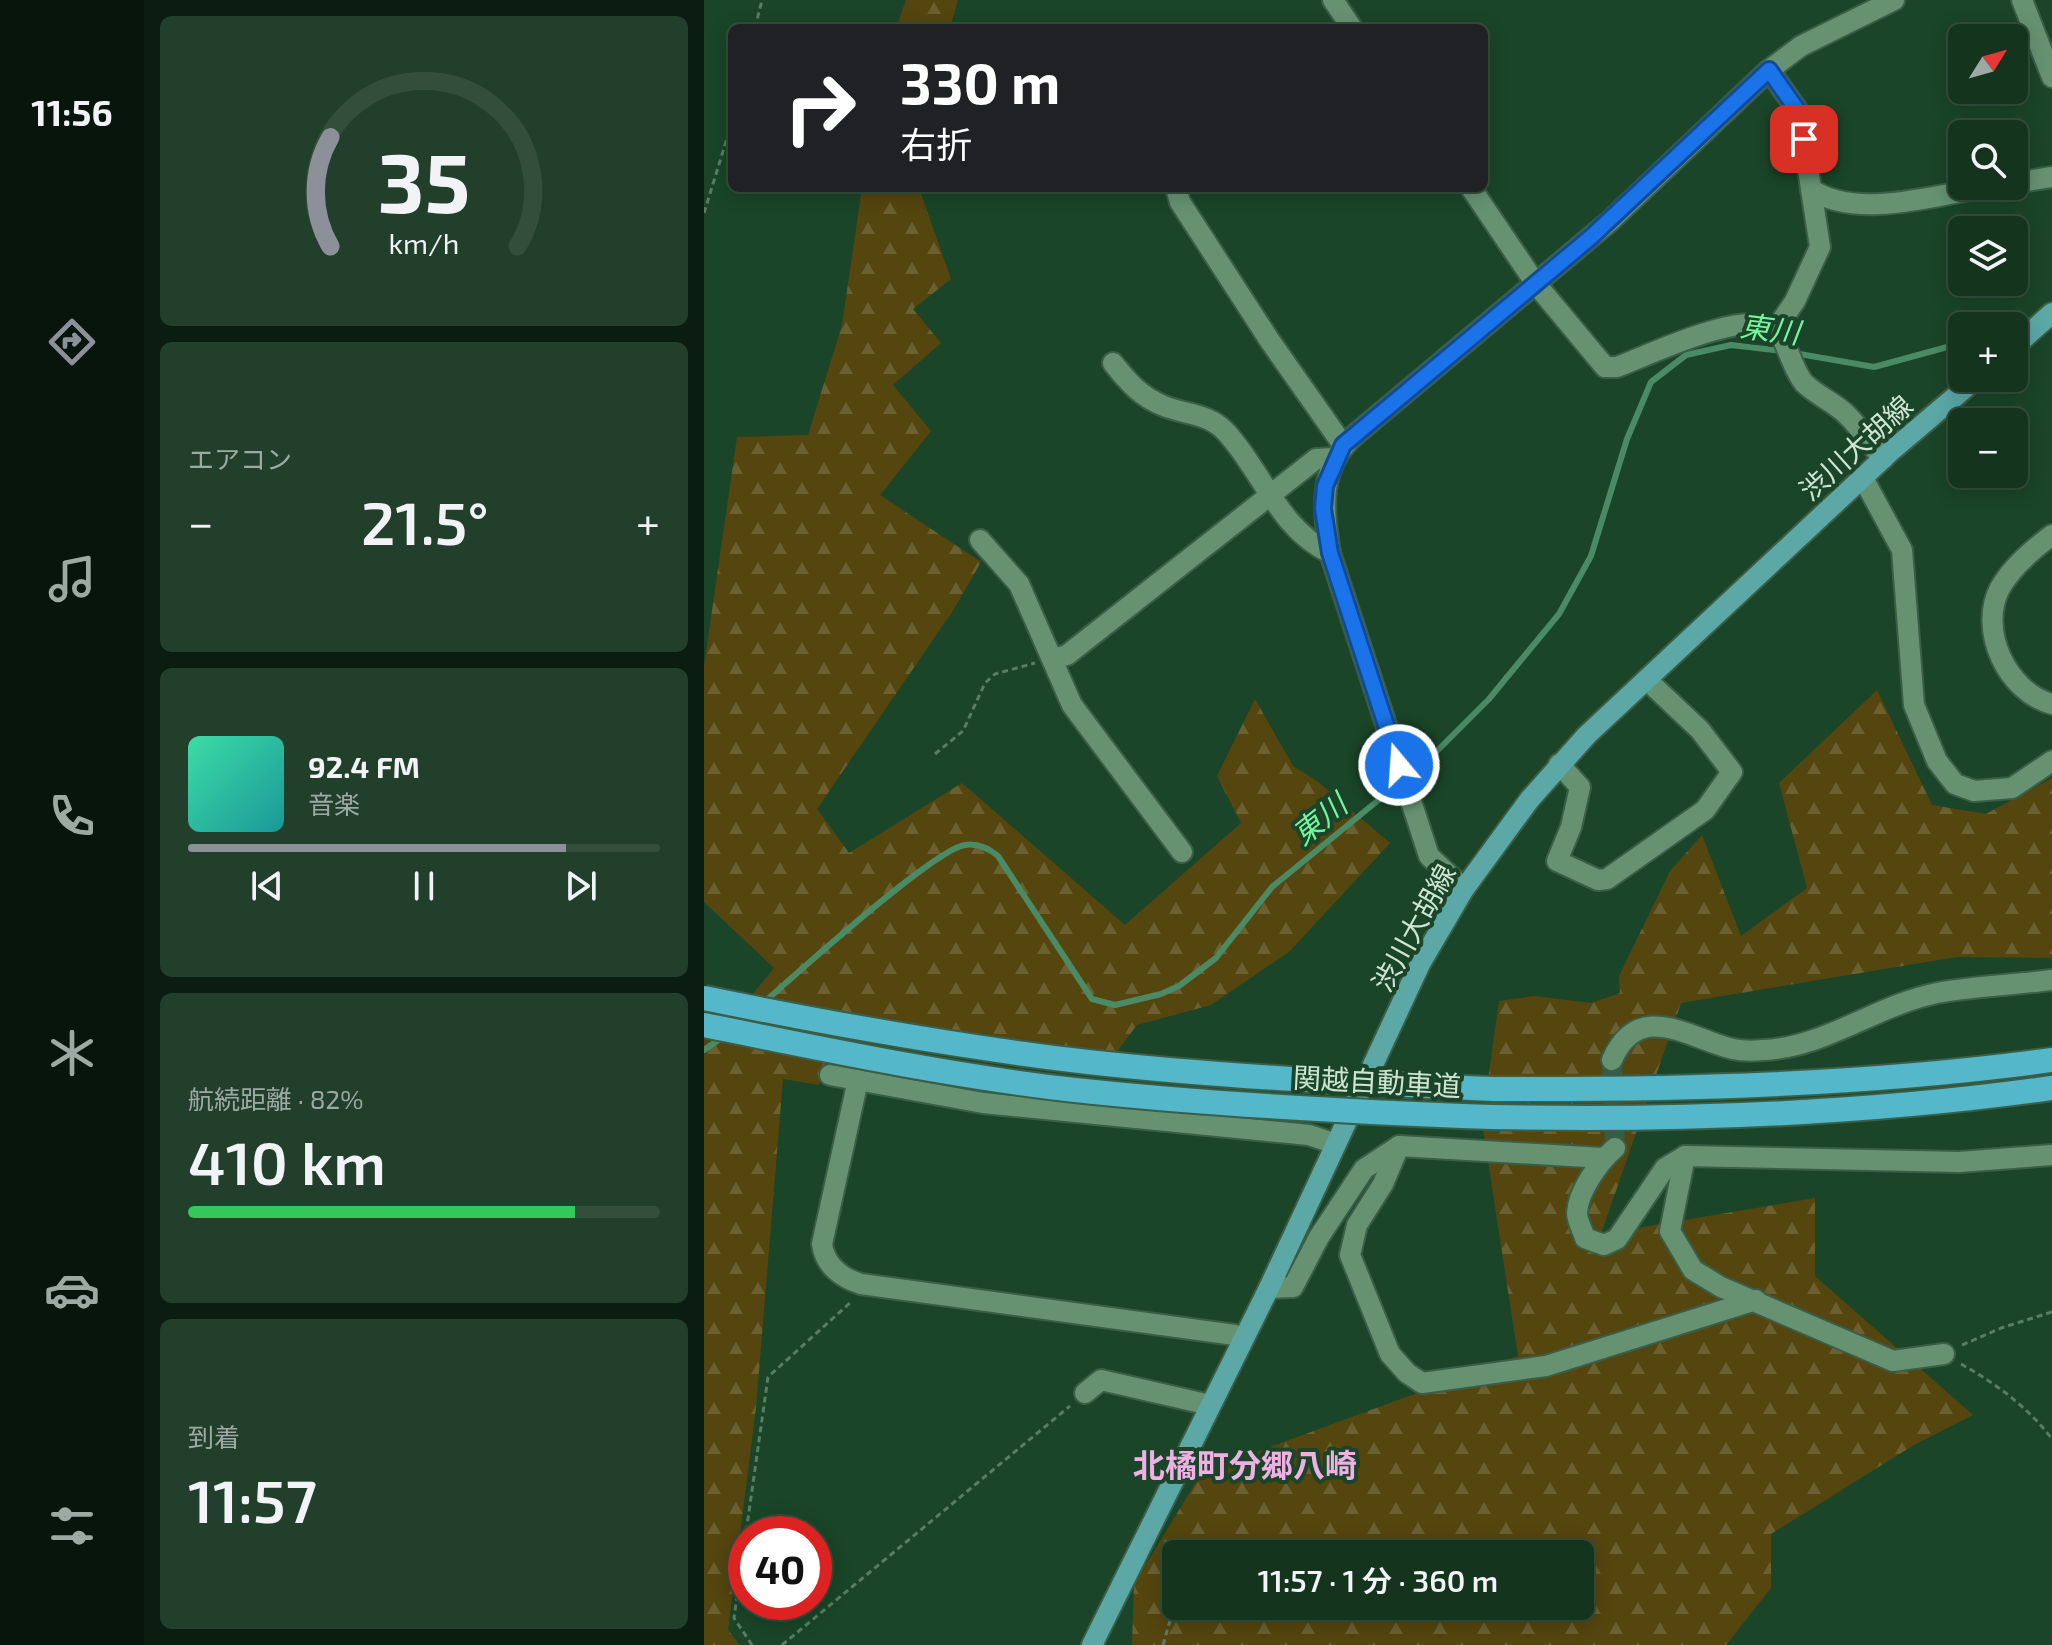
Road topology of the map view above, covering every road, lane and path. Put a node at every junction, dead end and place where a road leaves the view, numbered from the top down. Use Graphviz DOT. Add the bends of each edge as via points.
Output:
graph roads {
  1 [pos="762,0"];
  2 [pos="1333,0"];
  3 [pos="1894,0"];
  4 [pos="2022,0"];
  5 [pos="756,24"];
  6 [pos="1349,24"];
  7 [pos="1769,70"];
  8 [pos="2052,77"];
  9 [pos="728,135"];
  10 [pos="2052,177"];
  11 [pos="2028,181"];
  12 [pos="1811,189"];
  13 [pos="1177,192"];
  14 [pos="1474,192"];
  15 [pos="1948,193"];
  16 [pos="704,213"];
  17 [pos="1536,284"];
  18 [pos="2052,313"];
  19 [pos="1780,334"];
  20 [pos="2028,334"];
  21 [pos="1113,363"];
  22 [pos="1961,392"];
  23 [pos="1339,452"];
  24 [pos="1883,459"];
  25 [pos="1863,478"];
  26 [pos="1269,496"];
  27 [pos="2052,535"];
  28 [pos="980,540"];
  29 [pos="1330,553"];
  30 [pos="1053,659"];
  31 [pos="1647,680"];
  32 [pos="2052,704"];
  33 [pos="935,754"];
  34 [pos="2052,761"];
  35 [pos="1559,764"];
  36 [pos="1182,852"];
  37 [pos="1464,889"];
  38 [pos="2052,980"];
  39 [pos="704,998"];
  40 [pos="704,1025"];
  41 [pos="1612,1060"];
  42 [pos="2052,1060"];
  43 [pos="830,1075"];
  44 [pos="858,1080"];
  45 [pos="2052,1088"];
  46 [pos="1336,1144"];
  47 [pos="1399,1146"];
  48 [pos="2052,1155"];
  49 [pos="1685,1156"];
  50 [pos="861,1284"];
  51 [pos="1269,1288"];
  52 [pos="1756,1300"];
  53 [pos="2052,1312"];
  54 [pos="1235,1335"];
  55 [pos="1944,1354"];
  56 [pos="1085,1393"];
  57 [pos="1210,1405"];
  58 [pos="2052,1439"];
  59 [pos="1170,1620"];
  60 [pos="752,1645"];
  61 [pos="782,1645"];
  62 [pos="1092,1645"];
  63 [pos="1163,1645"];
  1 -- 5 [label="path"];
  2 -- 6 [label="street"];
  3 -- 7 [label="street" via="1801,46"];
  4 -- 8 [label="street"];
  7 -- 12 [label="street" via="1800,114"];
  7 -- 17 [label="street"];
  9 -- 16 [label="path"];
  10 -- 11 [label="street"];
  12 -- 15 [label="street" via="1825,199 1861,206"];
  12 -- 19 [label="street" via="1820,247"];
  13 -- 23 [label="street"];
  14 -- 17 [label="street"];
  17 -- 19 [label="street" via="1605,367 1716,329 1759,325"];
  17 -- 23 [label="street"];
  18 -- 20 [label="main road"];
  19 -- 24 [label="street" via="1790,363 1807,386 1846,413"];
  21 -- 26 [label="street" via="1136,391 1165,407 1202,415 1225,432"];
  22 -- 24 [label="main road, 渋川大胡線"];
  23 -- 26 [label="street" via="1316,459"];
  23 -- 29 [label="street" via="1325,486"];
  24 -- 25 [label="main road, 渋川大胡線"];
  25 -- 31 [label="main road, 渋川大胡線"];
  25 -- 34 [label="street" via="1902,550 1914,705 1937,761 1955,784 1974,791 2012,788"];
  26 -- 29 [label="street" via="1309,543"];
  26 -- 30 [label="street" via="1067,655"];
  27 -- 32 [label="street" via="1999,590 1993,620 1996,648 2008,669 2023,689"];
  28 -- 30 [label="street" via="1019,584"];
  29 -- 37 [label="street" via="1429,856"];
  30 -- 33 [label="path" via="995,674 985,683 963,731"];
  30 -- 36 [label="street" via="1072,705"];
  31 -- 35 [label="main road, 渋川大胡線"];
  31 -- 35 [label="street" via="1700,730 1732,772 1705,810 1607,879 1598,880 1557,861 1580,787"];
  35 -- 37 [label="main road, 渋川大胡線"];
  37 -- 46 [label="main road, 渋川大胡線" via="1420,964"];
  38 -- 41 [label="street" via="1937,993 1807,1043 1765,1050 1733,1049 1677,1027 1635,1030 1619,1043"];
  39 -- 42 [label="highway, 関越自動車道, bridge" via="955,1044 1086,1061 1282,1079 1494,1089 1850,1080"];
  40 -- 45 [label="highway, 関越自動車道, bridge" via="1071,1089 1216,1104 1492,1117 1839,1110"];
  43 -- 44 [label="street"];
  44 -- 46 [label="street" via="983,1103 1309,1135"];
  44 -- 50 [label="street" via="822,1244 823,1255 843,1278"];
  46 -- 51 [label="main road, 渋川大胡線"];
  47 -- 49 [label="street" via="1609,1153 1583,1194 1577,1215 1585,1238 1604,1245 1617,1239 1665,1168"];
  47 -- 51 [label="street" via="1364,1169 1293,1287"];
  47 -- 52 [label="street" via="1357,1225 1350,1255 1390,1354 1422,1383 1546,1366"];
  48 -- 49 [label="street" via="1959,1162"];
  49 -- 52 [label="street" via="1670,1231 1693,1270"];
  50 -- 54 [label="street"];
  50 -- 60 [label="path" via="854,1299 768,1377 734,1618"];
  51 -- 57 [label="main road, 渋川大胡線"];
  52 -- 55 [label="street" via="1893,1361"];
  53 -- 55 [label="path"];
  55 -- 58 [label="path" via="1993,1382"];
  56 -- 57 [label="street" via="1101,1380"];
  56 -- 61 [label="path"];
  57 -- 62 [label="main road, 渋川大胡線"];
  59 -- 63 [label="path"];
}
